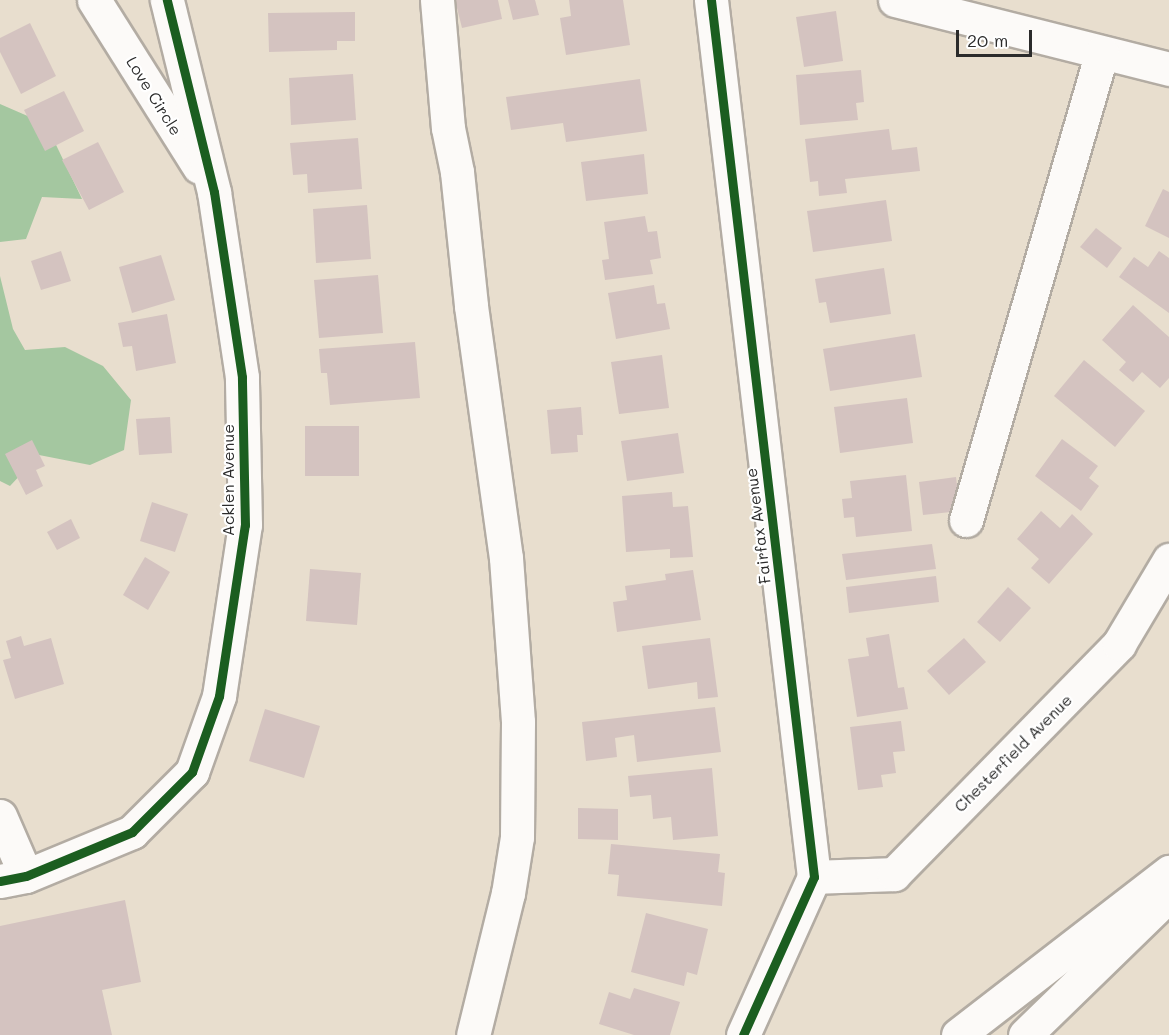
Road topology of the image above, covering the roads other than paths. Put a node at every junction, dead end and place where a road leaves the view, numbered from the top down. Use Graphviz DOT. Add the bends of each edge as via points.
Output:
graph roads {
  1 [pos="94,0"];
  2 [pos="167,0"];
  3 [pos="437,0"];
  4 [pos="711,0"];
  5 [pos="895,0"];
  6 [pos="1102,52"];
  7 [pos="1169,69"];
  8 [pos="214,192"];
  9 [pos="966,520"];
  10 [pos="1169,560"];
  11 [pos="0,816"];
  12 [pos="1169,872"];
  13 [pos="814,877"];
  14 [pos="13,878"];
  15 [pos="1169,895"];
  16 [pos="473,1035"];
  17 [pos="743,1035"];
  18 [pos="957,1035"];
  19 [pos="1025,1035"];
  1 -- 8 [label="main road, Love Circle"];
  2 -- 8 [label="main road, Acklen Avenue"];
  3 -- 16 [label="main road" via="448,128 457,172 506,558 518,722 517,837 508,893"];
  4 -- 13 [label="main road, Fairfax Avenue"];
  5 -- 6 [label="main road"];
  6 -- 7 [label="main road"];
  6 -- 9 [label="main road"];
  8 -- 14 [label="main road, Acklen Avenue" via="242,377 245,525 219,696 192,772 132,832"];
  10 -- 13 [label="main road, Chesterfield Avenue" via="1119,644 894,874"];
  11 -- 14 [label="main road"];
  12 -- 18 [label="main road"];
  13 -- 17 [label="main road"];
  15 -- 19 [label="main road"];
}
